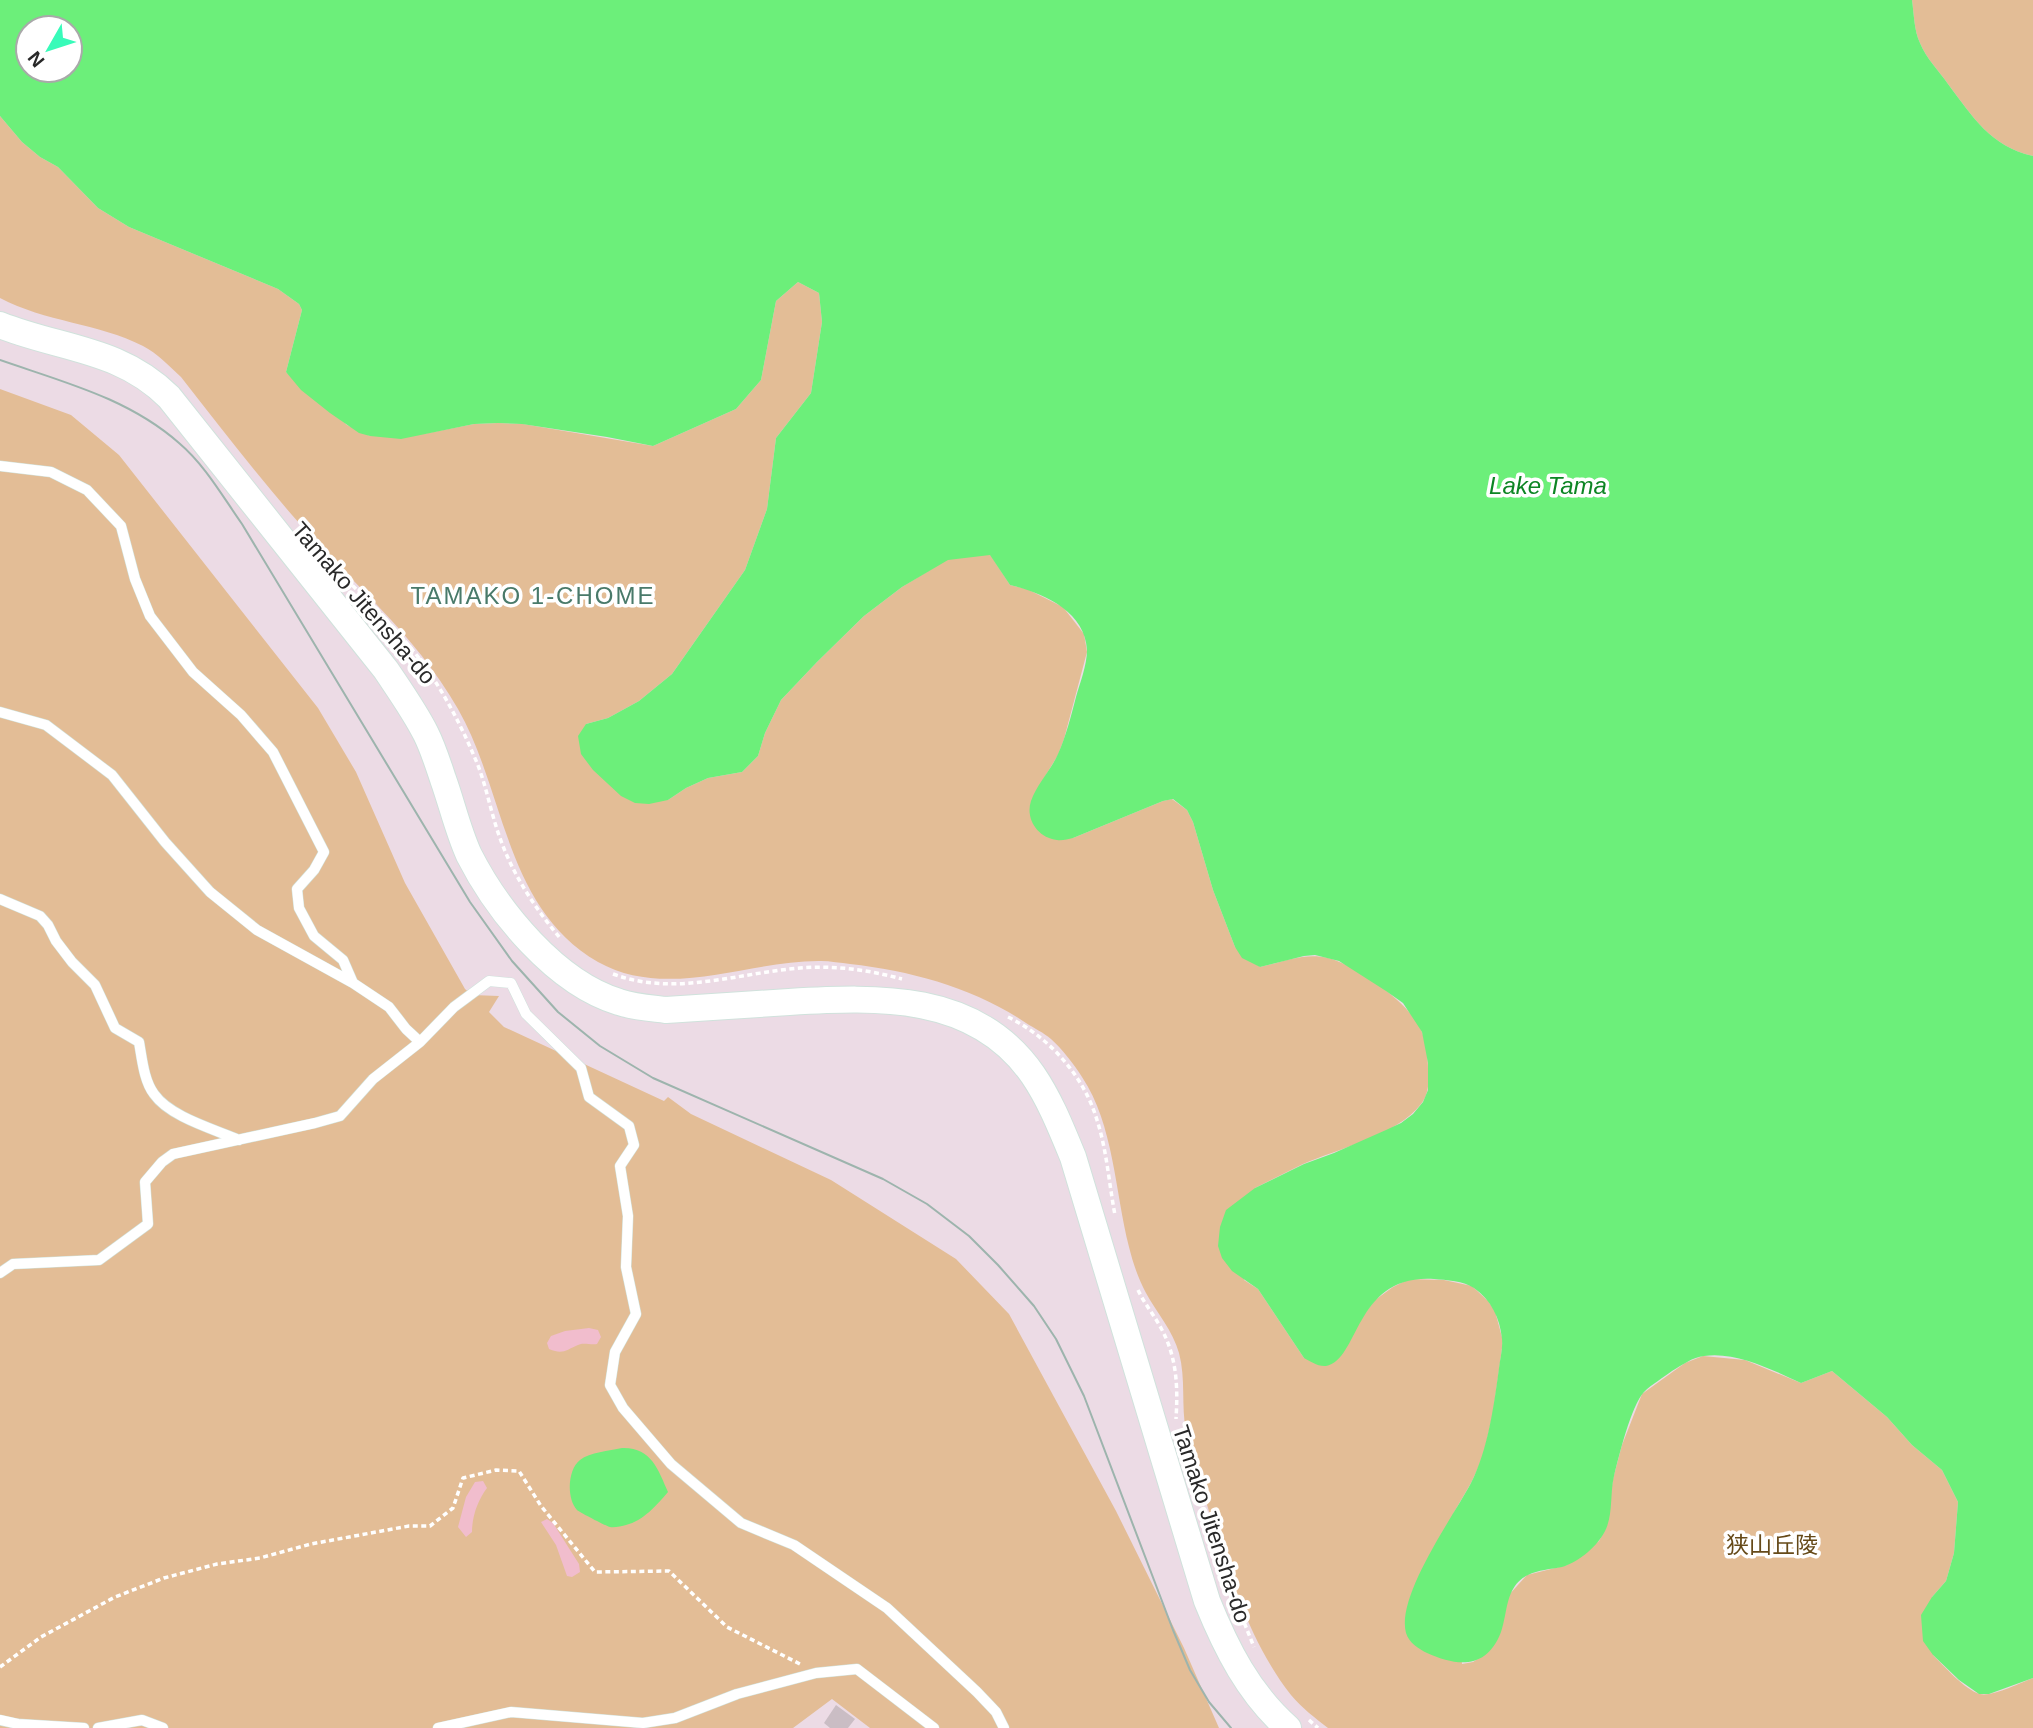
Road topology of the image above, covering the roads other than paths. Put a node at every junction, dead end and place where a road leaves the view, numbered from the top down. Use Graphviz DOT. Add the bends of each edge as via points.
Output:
graph roads {
  1 [pos="0,325"];
  2 [pos="0,466"];
  3 [pos="0,712"];
  4 [pos="0,900"];
  5 [pos="353,983"];
  6 [pos="420,1042"];
  7 [pos="240,1140"];
  8 [pos="0,1273"];
  9 [pos="0,1720"];
  10 [pos="1296,1722"];
  11 [pos="84,1728"];
  12 [pos="98,1728"];
  13 [pos="163,1728"];
  14 [pos="438,1728"];
  15 [pos="934,1728"];
  16 [pos="1004,1728"];
  1 -- 10 [label="street" via="110,358 144,375 169,397 407,700 426,734 479,871 519,929 575,981 618,1002 666,1010 849,999 930,1006 970,1020 1019,1058 1044,1093 1073,1157 1215,1619 1233,1658 1262,1702"];
  2 -- 5 [label="lane" via="51,472 87,490 121,526 150,616 193,672 241,715 273,752 324,852 296,889 299,908 314,936 343,960"];
  3 -- 5 [label="lane" via="46,725 112,775 210,892 257,930"];
  4 -- 7 [label="lane" via="40,916 48,925 72,962 95,985 115,1028 139,1042 153,1094 171,1111"];
  5 -- 6 [label="lane" via="389,1007"];
  6 -- 7 [label="lane" via="373,1079 340,1116"];
  6 -- 16 [label="lane" via="454,1007 489,981 511,983 526,1013 581,1068 589,1097 629,1126 634,1144 620,1166 628,1216 626,1266 636,1314 615,1352 610,1385 623,1408 671,1464 741,1523 794,1545 887,1608 977,1692"];
  7 -- 8 [label="lane" via="173,1154 162,1162 145,1182 148,1224 99,1260 13,1264"];
  9 -- 11 [label="lane"];
  12 -- 13 [label="lane" via="142,1720"];
  14 -- 15 [label="lane" via="511,1712 643,1723 675,1718 737,1694 816,1673 857,1669"];
}
